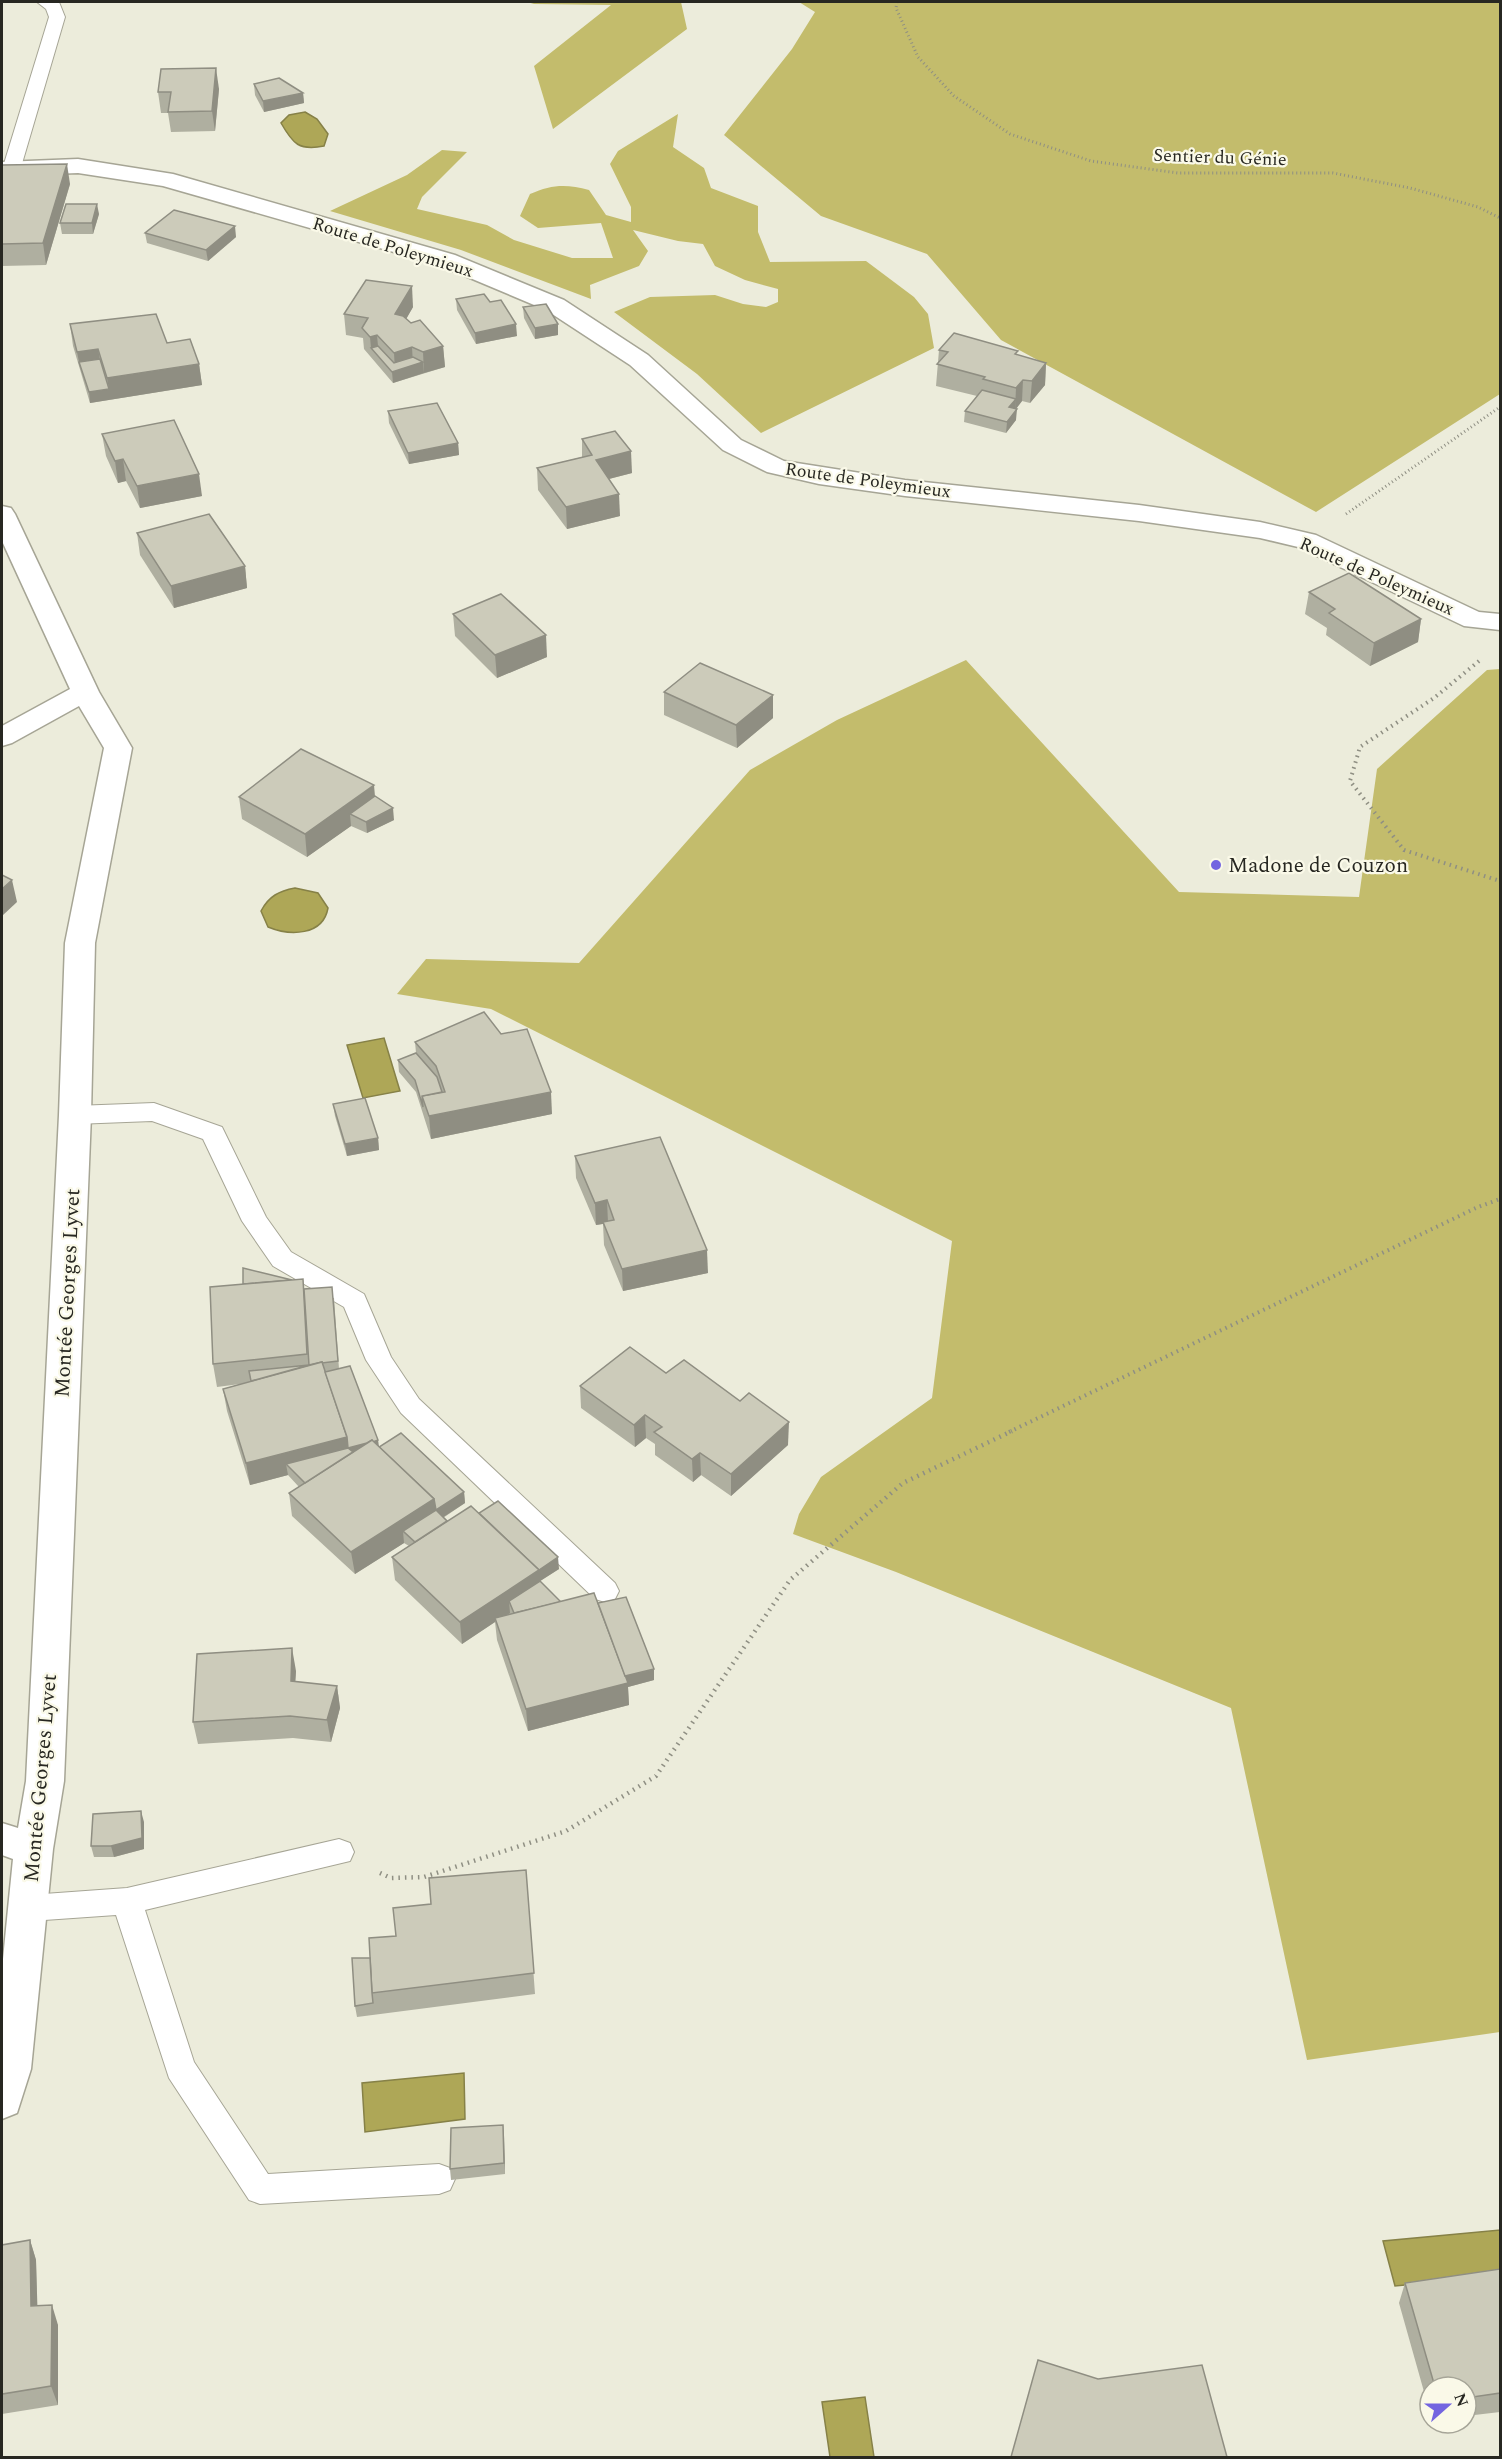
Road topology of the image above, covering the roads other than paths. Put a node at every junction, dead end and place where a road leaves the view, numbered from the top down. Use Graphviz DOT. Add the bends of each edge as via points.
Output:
graph roads {
  1 [pos="45,2"];
  2 [pos="7,168"];
  3 [pos="2,514"];
  4 [pos="1500,622"];
  5 [pos="85,692"];
  6 [pos="2,737"];
  7 [pos="75,1115"];
  8 [pos="605,1591"];
  9 [pos="18,1844"];
  10 [pos="339,1852"];
  11 [pos="127,1901"];
  12 [pos="30,1908"];
  13 [pos="2,2100"];
  14 [pos="439,2179"];
  1 -- 2 [label="lane" via="53,6 57,16"];
  2 -- 4 [label="street, Route de Poleymieux" via="78,166 165,179 447,260 555,305 639,360 732,445 776,467 894,486 1260,530 1307,541 1474,620"];
  3 -- 5 [label="street, Montée Georges Lyvet"];
  5 -- 6 [label="street"];
  5 -- 7 [label="street, Montée Georges Lyvet" via="118,748 80,943"];
  7 -- 8 [label="lane" via="154,1113 213,1133 255,1221 282,1259 355,1301 379,1360 410,1406"];
  7 -- 9 [label="street, Montée Georges Lyvet" via="45,1781"];
  9 -- 12 [label="street, Montée Georges Lyvet"];
  10 -- 11 [label="lane"];
  11 -- 12 [label="lane"];
  11 -- 14 [label="lane" via="180,2068 260,2189"];
  12 -- 13 [label="street, Montée Georges Lyvet" via="11,2069"];
}
